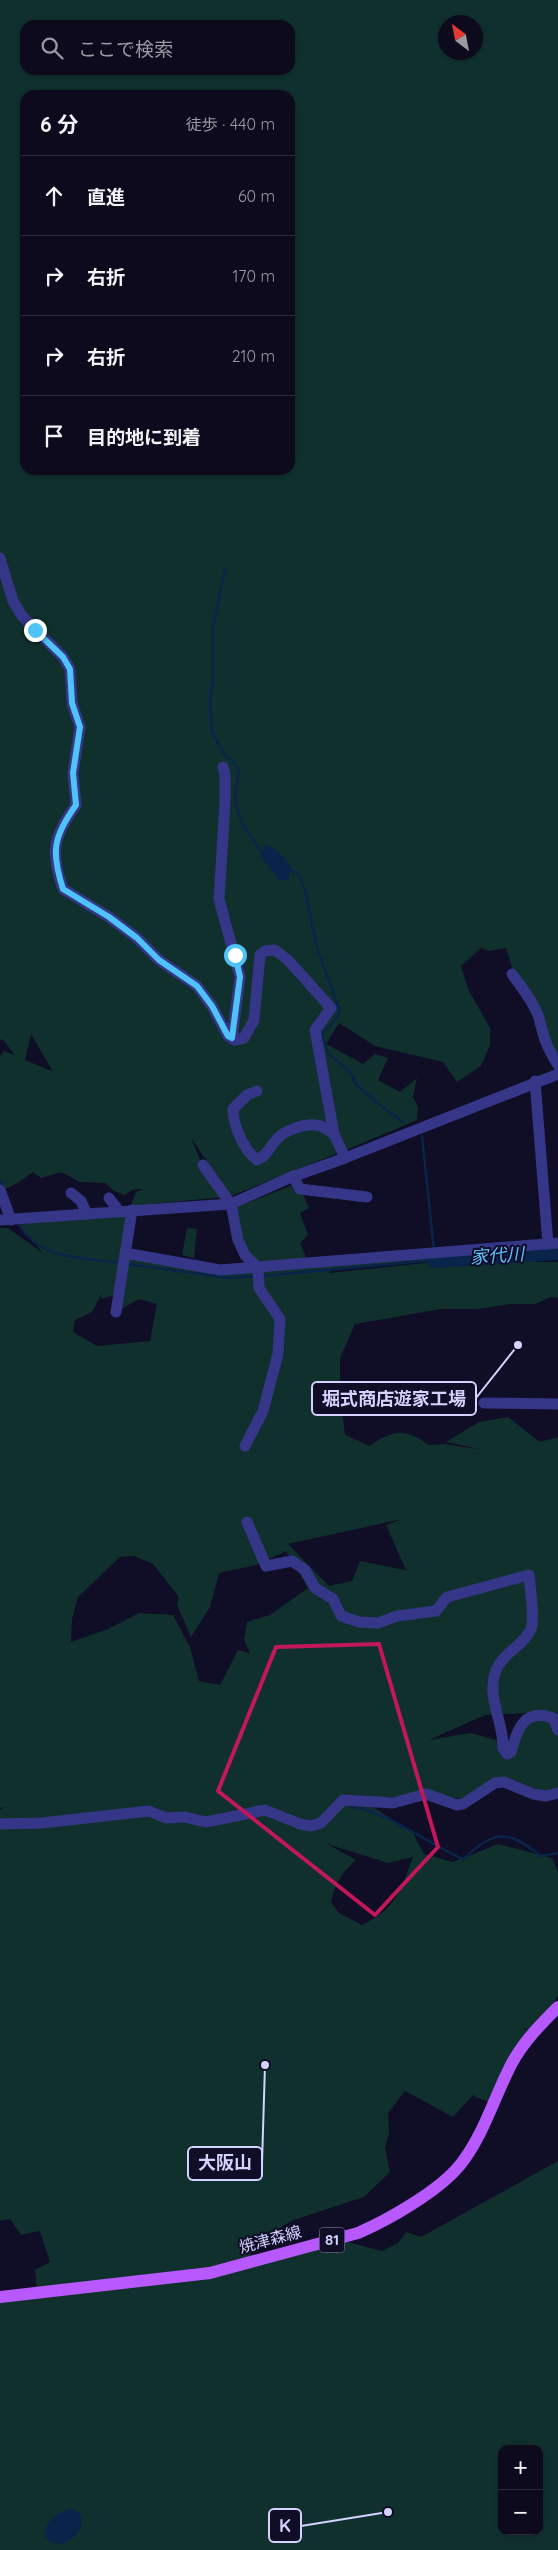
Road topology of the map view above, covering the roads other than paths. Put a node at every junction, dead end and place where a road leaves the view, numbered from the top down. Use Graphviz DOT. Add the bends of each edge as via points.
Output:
graph roads {
  1 [pos="0,558"];
  2 [pos="223,767"];
  3 [pos="512,974"];
  4 [pos="232,1038"];
  5 [pos="558,1066"];
  6 [pos="558,1074"];
  7 [pos="535,1081"];
  8 [pos="257,1091"];
  9 [pos="334,1134"];
  10 [pos="345,1158"];
  11 [pos="203,1165"];
  12 [pos="293,1176"];
  13 [pos="0,1190"];
  14 [pos="71,1193"];
  15 [pos="109,1198"];
  16 [pos="367,1198"];
  17 [pos="232,1204"];
  18 [pos="132,1210"];
  19 [pos="118,1211"];
  20 [pos="87,1214"];
  21 [pos="11,1220"];
  22 [pos="553,1244"];
  23 [pos="124,1258"];
  24 [pos="258,1274"];
  25 [pos="116,1312"];
  26 [pos="484,1403"];
  27 [pos="558,1404"];
  28 [pos="245,1446"];
  29 [pos="247,1522"];
  30 [pos="558,1730"];
  31 [pos="558,1793"];
  32 [pos="0,1824"];
  33 [pos="558,2006"];
  34 [pos="0,2297"];
  1 -- 4 [label="street" via="13,601 22,616 63,657 70,669 72,703 80,727 73,773 76,805 55,840 55,865 63,889 109,917 159,960 197,986"];
  2 -- 4 [label="street" via="226,775 219,899 240,977"];
  3 -- 5 [label="street" via="532,1004 545,1044"];
  4 -- 9 [label="street" via="244,1038 254,1020 260,955 265,950 275,950 331,1008 314,1030"];
  6 -- 7 [label="street"];
  7 -- 10 [label="street"];
  7 -- 22 [label="street"];
  8 -- 9 [label="street" via="240,1101 233,1109 233,1118 248,1154 257,1160 264,1157 286,1132 313,1125 322,1126"];
  9 -- 10 [label="street"];
  10 -- 12 [label="street"];
  11 -- 17 [label="street"];
  12 -- 16 [label="street" via="300,1189"];
  12 -- 17 [label="street"];
  13 -- 21 [label="street"];
  14 -- 20 [label="street" via="81,1201"];
  15 -- 19 [label="street"];
  17 -- 18 [label="street"];
  17 -- 24 [label="street" via="238,1240"];
  18 -- 19 [label="street"];
  18 -- 23 [label="street"];
  19 -- 20 [label="street"];
  20 -- 21 [label="street"];
  22 -- 24 [label="street" via="434,1253"];
  23 -- 24 [label="street"];
  23 -- 25 [label="street"];
  24 -- 28 [label="street" via="259,1288 280,1319 281,1329 263,1411"];
  26 -- 27 [label="street"];
  29 -- 30 [label="street" via="266,1566 292,1561 304,1570 315,1588 333,1599 341,1616 359,1622 378,1624 397,1616 436,1610 448,1597 529,1575 532,1626 526,1638 503,1659 495,1673 493,1700 507,1754 511,1752 522,1724 530,1716 542,1714 552,1718"];
  31 -- 32 [label="street" via="546,1796 532,1794 504,1782 495,1783 457,1805 426,1794 393,1803 343,1800 321,1823 311,1826 265,1810 206,1822 166,1818 148,1811 42,1823"];
  33 -- 34 [label="main road, 焼津森線 / 81" via="527,2040 512,2064 479,2136 460,2166 421,2197 378,2224 358,2233 210,2273"];
}
